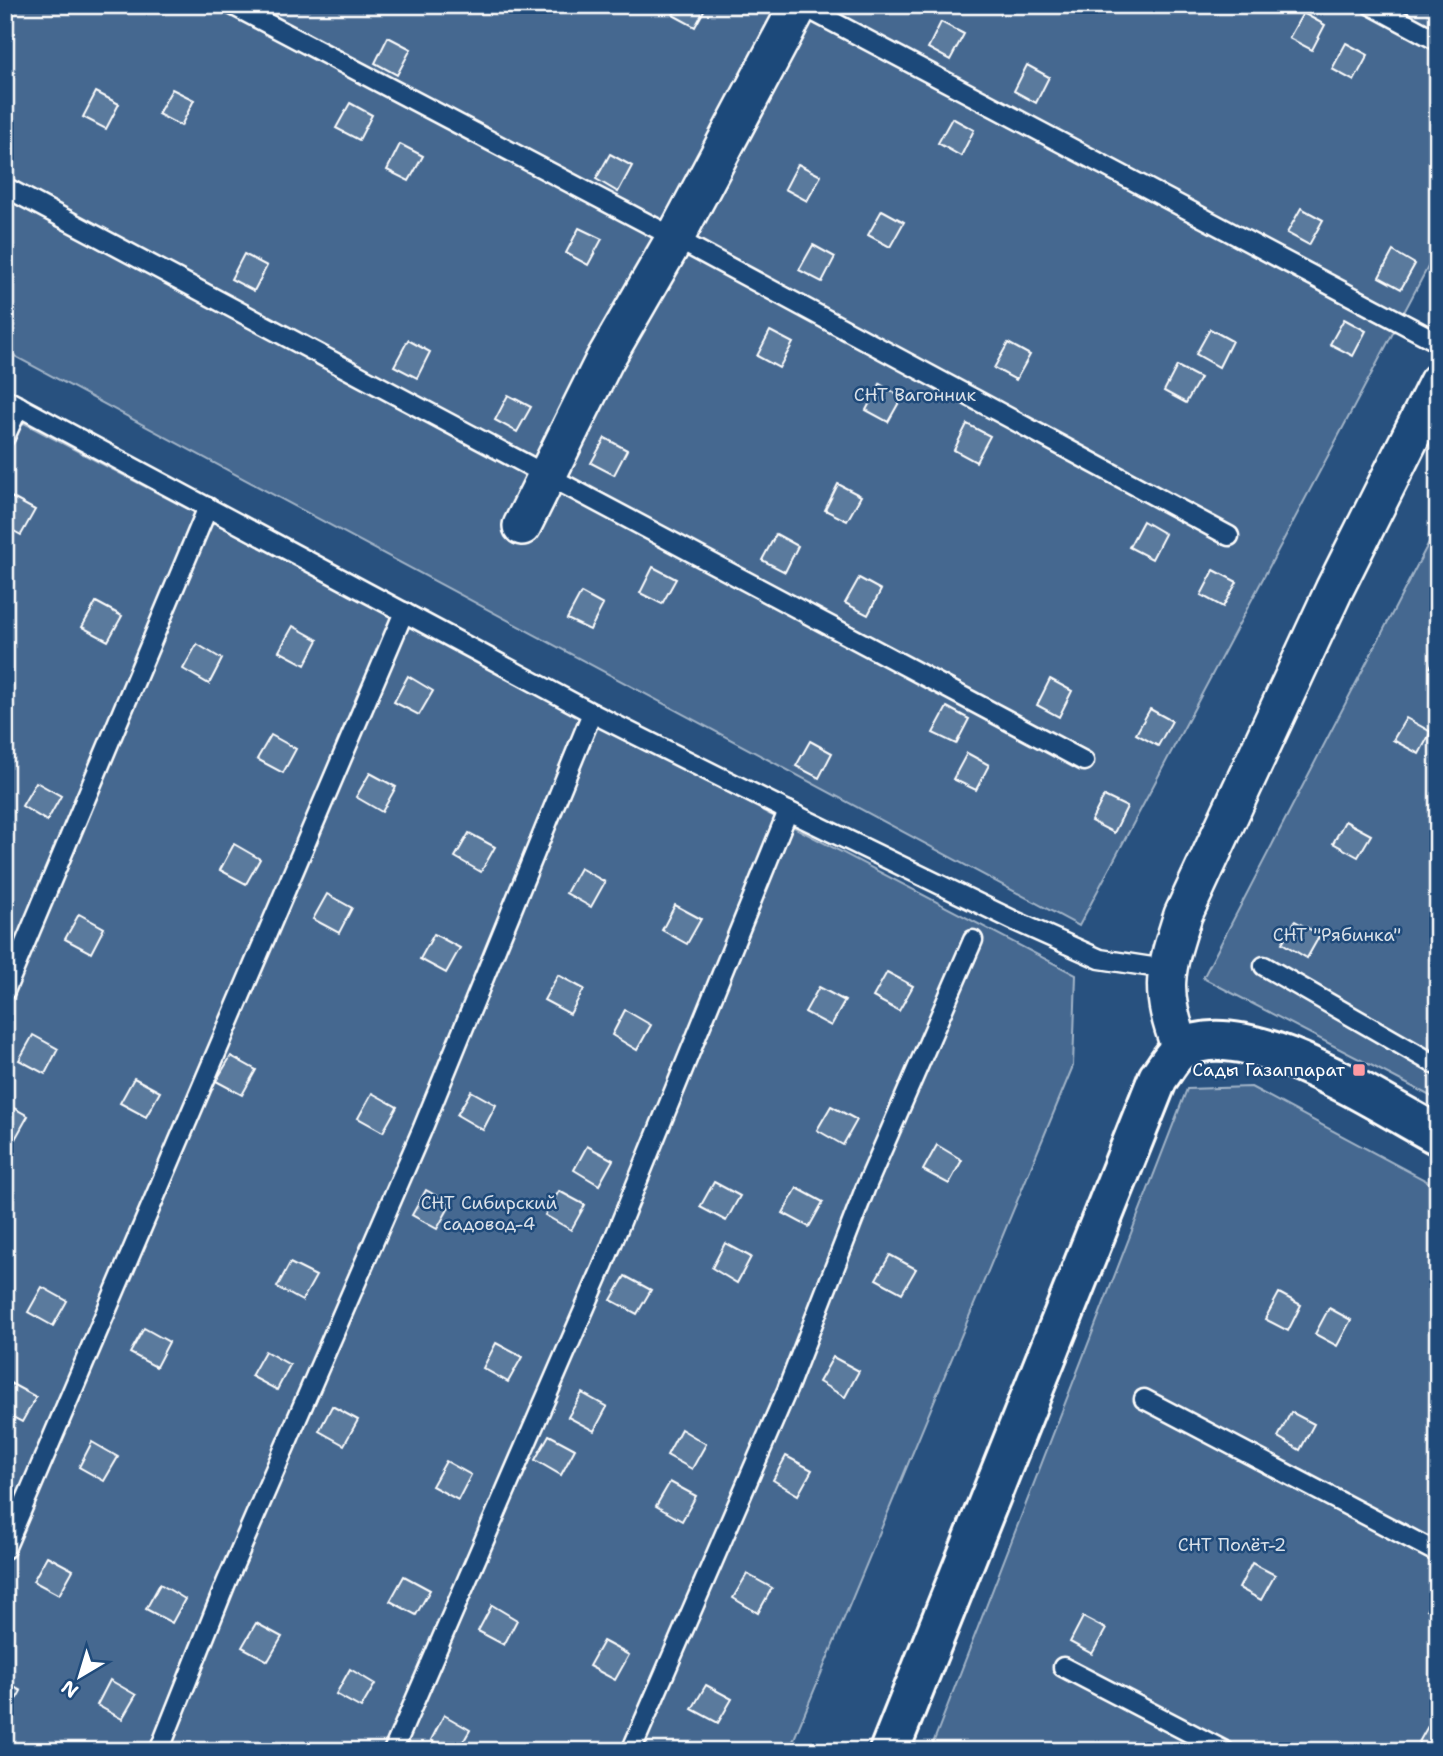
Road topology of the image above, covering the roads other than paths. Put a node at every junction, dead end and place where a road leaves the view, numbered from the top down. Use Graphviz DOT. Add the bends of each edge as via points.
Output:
graph roads {
  1 [pos="232,5"];
  2 [pos="800,5"];
  3 [pos="1371,5"];
  4 [pos="1438,41"];
  5 [pos="5,187"];
  6 [pos="675,238"];
  7 [pos="1438,342"];
  8 [pos="1438,383"];
  9 [pos="12,403"];
  10 [pos="5,438"];
  11 [pos="547,478"];
  12 [pos="208,507"];
  13 [pos="522,526"];
  14 [pos="1229,536"];
  15 [pos="404,612"];
  16 [pos="592,713"];
  17 [pos="1084,761"];
  18 [pos="788,811"];
  19 [pos="973,940"];
  20 [pos="1264,966"];
  21 [pos="1165,969"];
  22 [pos="5,991"];
  23 [pos="1181,1049"];
  24 [pos="1438,1066"];
  25 [pos="1438,1135"];
  26 [pos="1144,1399"];
  27 [pos="5,1549"];
  28 [pos="1438,1553"];
  29 [pos="1063,1667"];
  30 [pos="159,1751"];
  31 [pos="393,1751"];
  32 [pos="631,1751"];
  33 [pos="889,1751"];
  34 [pos="1225,1751"];
  1 -- 6 [label="lane"];
  2 -- 6 [label="street"];
  2 -- 7 [label="lane"];
  3 -- 4 [label="lane"];
  5 -- 11 [label="lane"];
  6 -- 11 [label="street" via="604,361"];
  6 -- 14 [label="lane"];
  8 -- 21 [label="street" via="1328,602 1183,915"];
  9 -- 10 [label="lane"];
  9 -- 12 [label="lane"];
  11 -- 13 [label="street"];
  11 -- 17 [label="lane"];
  12 -- 15 [label="lane"];
  12 -- 22 [label="lane"];
  15 -- 16 [label="lane"];
  15 -- 27 [label="lane"];
  16 -- 18 [label="lane"];
  16 -- 30 [label="lane" via="422,1130 226,1583"];
  18 -- 21 [label="lane" via="1100,959"];
  18 -- 31 [label="lane" via="603,1266"];
  19 -- 32 [label="lane"];
  20 -- 24 [label="lane"];
  21 -- 23 [label="street" via="1167,1012"];
  23 -- 25 [label="street" via="1214,1041 1250,1043 1274,1051"];
  23 -- 33 [label="street" via="1158,1078"];
  26 -- 28 [label="lane"];
  29 -- 34 [label="lane"];
}
